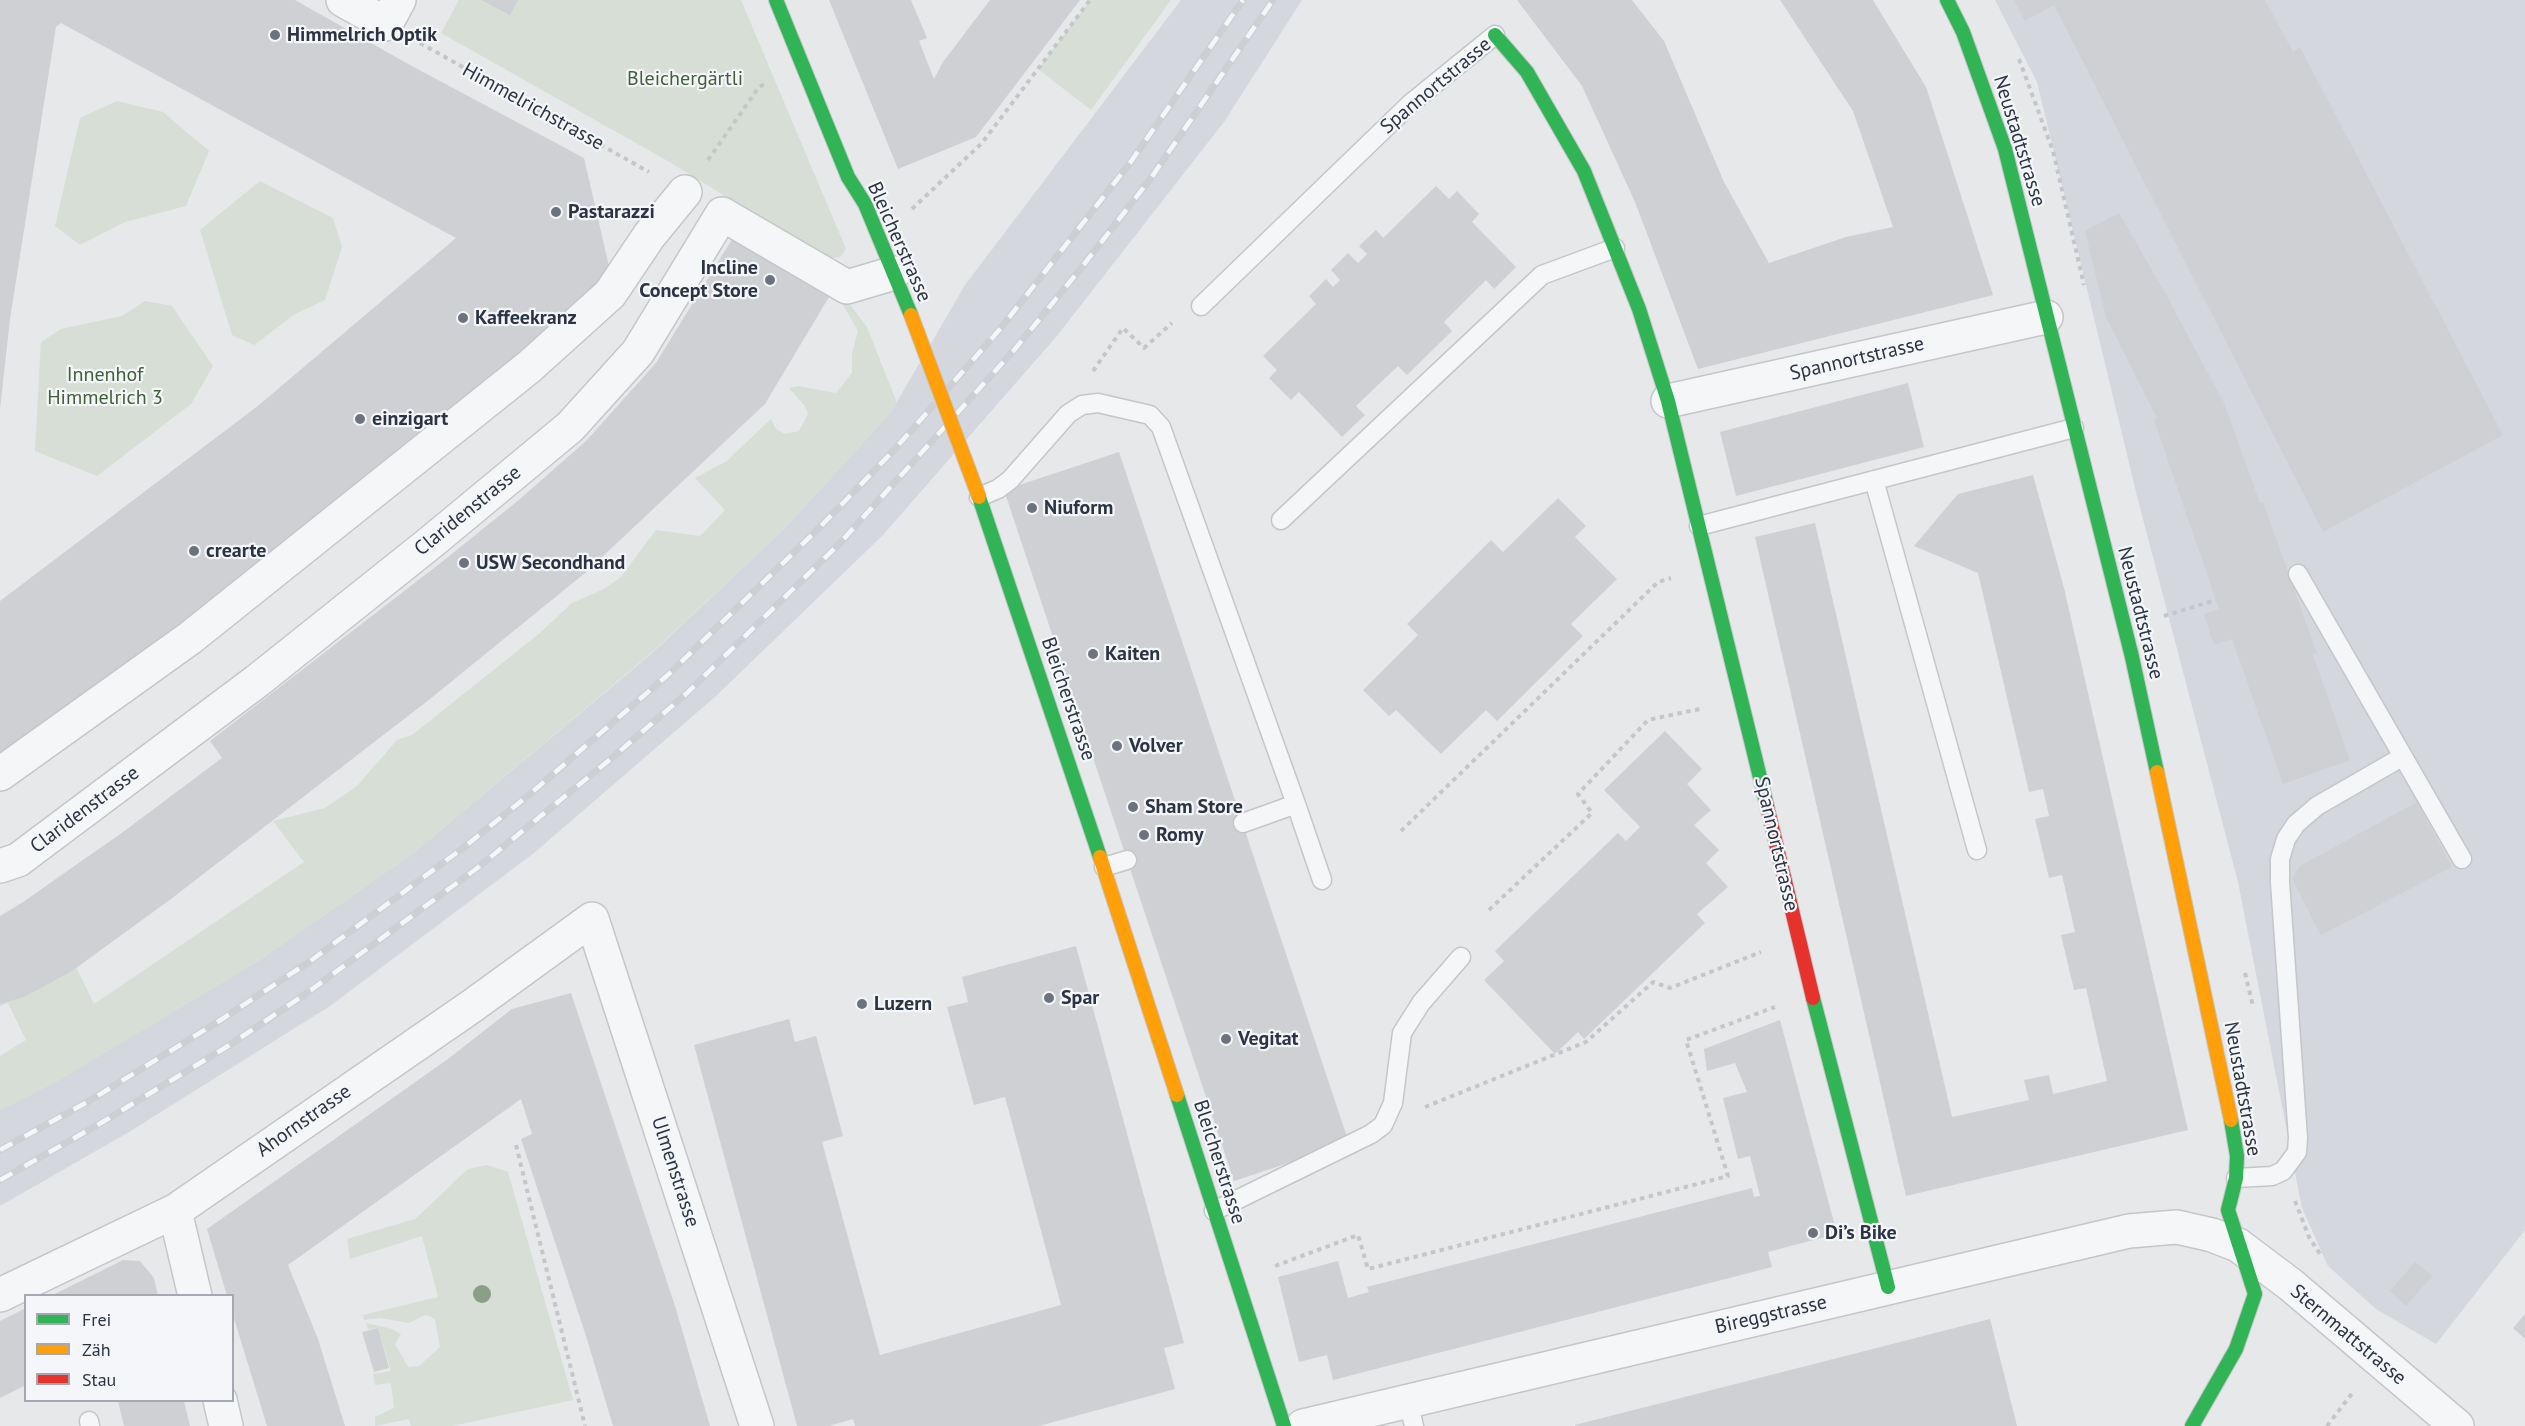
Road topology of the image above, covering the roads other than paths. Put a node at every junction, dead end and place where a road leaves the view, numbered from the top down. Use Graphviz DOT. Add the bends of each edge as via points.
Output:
graph roads {
  1 [pos="343,0"];
  2 [pos="776,0"];
  3 [pos="1947,0"];
  4 [pos="392,12"];
  5 [pos="1495,35"];
  6 [pos="685,192"];
  7 [pos="1616,248"];
  8 [pos="894,273"];
  9 [pos="1200,306"];
  10 [pos="2046,317"];
  11 [pos="1668,401"];
  12 [pos="2074,428"];
  13 [pos="1874,480"];
  14 [pos="979,497"];
  15 [pos="1281,520"];
  16 [pos="1699,526"];
  17 [pos="2298,574"];
  18 [pos="2402,757"];
  19 [pos="0,774"];
  20 [pos="1296,804"];
  21 [pos="1243,823"];
  22 [pos="1977,850"];
  23 [pos="2462,859"];
  24 [pos="1127,860"];
  25 [pos="0,866"];
  26 [pos="1104,867"];
  27 [pos="1322,880"];
  28 [pos="592,919"];
  29 [pos="1461,957"];
  30 [pos="2236,1178"];
  31 [pos="1214,1210"];
  32 [pos="175,1211"];
  33 [pos="2238,1245"];
  34 [pos="1888,1287"];
  35 [pos="0,1294"];
  36 [pos="195,1294"];
  37 [pos="220,1402"];
  38 [pos="1411,1413"];
  39 [pos="226,1426"];
  40 [pos="757,1426"];
  41 [pos="1284,1426"];
  42 [pos="1303,1426"];
  43 [pos="2192,1426"];
  44 [pos="2457,1426"];
  1 -- 4 [label="street"];
  2 -- 8 [label="street, Bleicherstrasse" via="848,177 866,204"];
  3 -- 10 [label="street, Neustadtstrasse" via="1963,32 2005,149"];
  5 -- 7 [label="street, Spannortstrasse" via="1527,72 1584,171"];
  5 -- 9 [label="lane, Spannortstrasse" via="1410,104"];
  6 -- 19 [label="street" via="610,294 529,367 190,638"];
  7 -- 11 [label="street, Spannortstrasse"];
  7 -- 15 [label="lane" via="1542,275"];
  8 -- 14 [label="street, Bleicherstrasse, bridge"];
  8 -- 25 [label="street, Claridenstrasse" via="847,287 722,214 638,352 570,427 219,710 18,860"];
  10 -- 11 [label="street, Spannortstrasse"];
  10 -- 12 [label="street, Neustadtstrasse"];
  11 -- 16 [label="street, Spannortstrasse"];
  12 -- 13 [label="lane"];
  12 -- 30 [label="street, Neustadtstrasse" via="2134,669 2233,1127"];
  13 -- 16 [label="lane"];
  13 -- 22 [label="lane"];
  14 -- 20 [label="lane" via="1010,480 1068,414 1082,405 1098,403 1150,415 1161,427"];
  14 -- 26 [label="street, Bleicherstrasse"];
  16 -- 34 [label="street, Spannortstrasse" via="1797,937"];
  17 -- 18 [label="lane"];
  18 -- 23 [label="lane"];
  18 -- 30 [label="lane" via="2318,806 2296,824 2286,839 2280,859 2280,882 2297,1152 2283,1171 2272,1176"];
  20 -- 21 [label="lane"];
  20 -- 27 [label="lane"];
  24 -- 26 [label="lane"];
  26 -- 31 [label="street, Bleicherstrasse"];
  28 -- 32 [label="street, Ahornstrasse"];
  28 -- 40 [label="street, Ulmenstrasse"];
  29 -- 31 [label="lane" via="1421,1003 1402,1033 1393,1103 1383,1125"];
  30 -- 33 [label="street, Neustadtstrasse" via="2228,1210"];
  31 -- 41 [label="street, Bleicherstrasse"];
  32 -- 35 [label="street, Ahornstrasse"];
  32 -- 36 [label="street"];
  33 -- 34 [label="street, Bireggstrasse" via="2177,1227 2129,1231"];
  33 -- 43 [label="street, Neustadtstrasse" via="2255,1294 2235,1348"];
  33 -- 44 [label="street, Sternmattstrasse"];
  34 -- 38 [label="street, Bireggstrasse"];
  37 -- 39 [label="street"];
  38 -- 42 [label="street, Bireggstrasse"];
}
